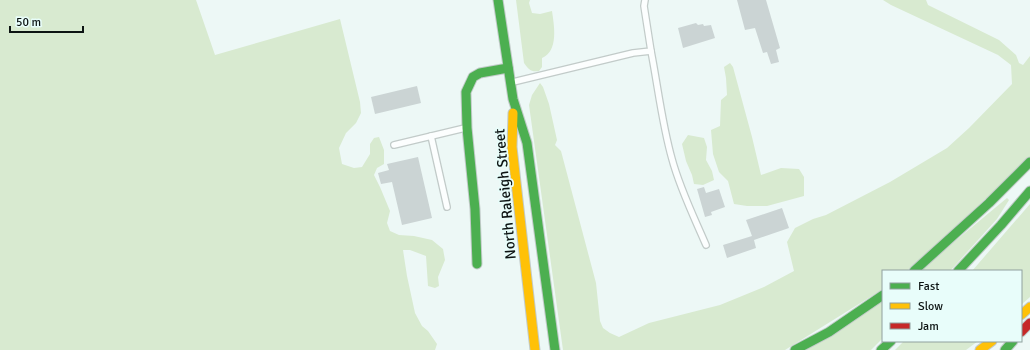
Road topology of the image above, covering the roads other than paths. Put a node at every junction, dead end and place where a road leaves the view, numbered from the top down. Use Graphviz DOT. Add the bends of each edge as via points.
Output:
graph roads {
  1 [pos="498,0"];
  2 [pos="645,0"];
  3 [pos="650,51"];
  4 [pos="508,68"];
  5 [pos="511,83"];
  6 [pos="513,99"];
  7 [pos="467,128"];
  8 [pos="431,136"];
  9 [pos="394,145"];
  10 [pos="1030,162"];
  11 [pos="1030,191"];
  12 [pos="448,207"];
  13 [pos="706,245"];
  14 [pos="477,264"];
  15 [pos="915,270"];
  16 [pos="959,270"];
  17 [pos="882,296"];
  18 [pos="1030,307"];
  19 [pos="1022,314"];
  20 [pos="1030,323"];
  21 [pos="1022,331"];
  22 [pos="890,342"];
  23 [pos="991,342"];
  24 [pos="1012,342"];
  25 [pos="535,350"];
  26 [pos="555,350"];
  27 [pos="795,350"];
  28 [pos="882,350"];
  29 [pos="980,350"];
  30 [pos="1005,350"];
  1 -- 4 [label="main road"];
  2 -- 3 [label="lane"];
  3 -- 5 [label="lane"];
  3 -- 13 [label="lane" via="672,160"];
  4 -- 5 [label="main road"];
  4 -- 7 [label="main road" via="480,73 468,84"];
  5 -- 6 [label="main road"];
  6 -- 25 [label="main road, North Raleigh Street" via="512,147"];
  6 -- 26 [label="main road, North Raleigh Street" via="527,143"];
  7 -- 8 [label="lane"];
  7 -- 14 [label="main road" via="475,209"];
  8 -- 9 [label="lane"];
  8 -- 12 [label="lane"];
  10 -- 15 [label="main road" via="990,203"];
  11 -- 16 [label="main road"];
  17 -- 27 [label="main road" via="829,332"];
  18 -- 19 [label="main road"];
  20 -- 21 [label="main road"];
  22 -- 28 [label="main road"];
  23 -- 29 [label="main road"];
  24 -- 30 [label="main road"];
}
